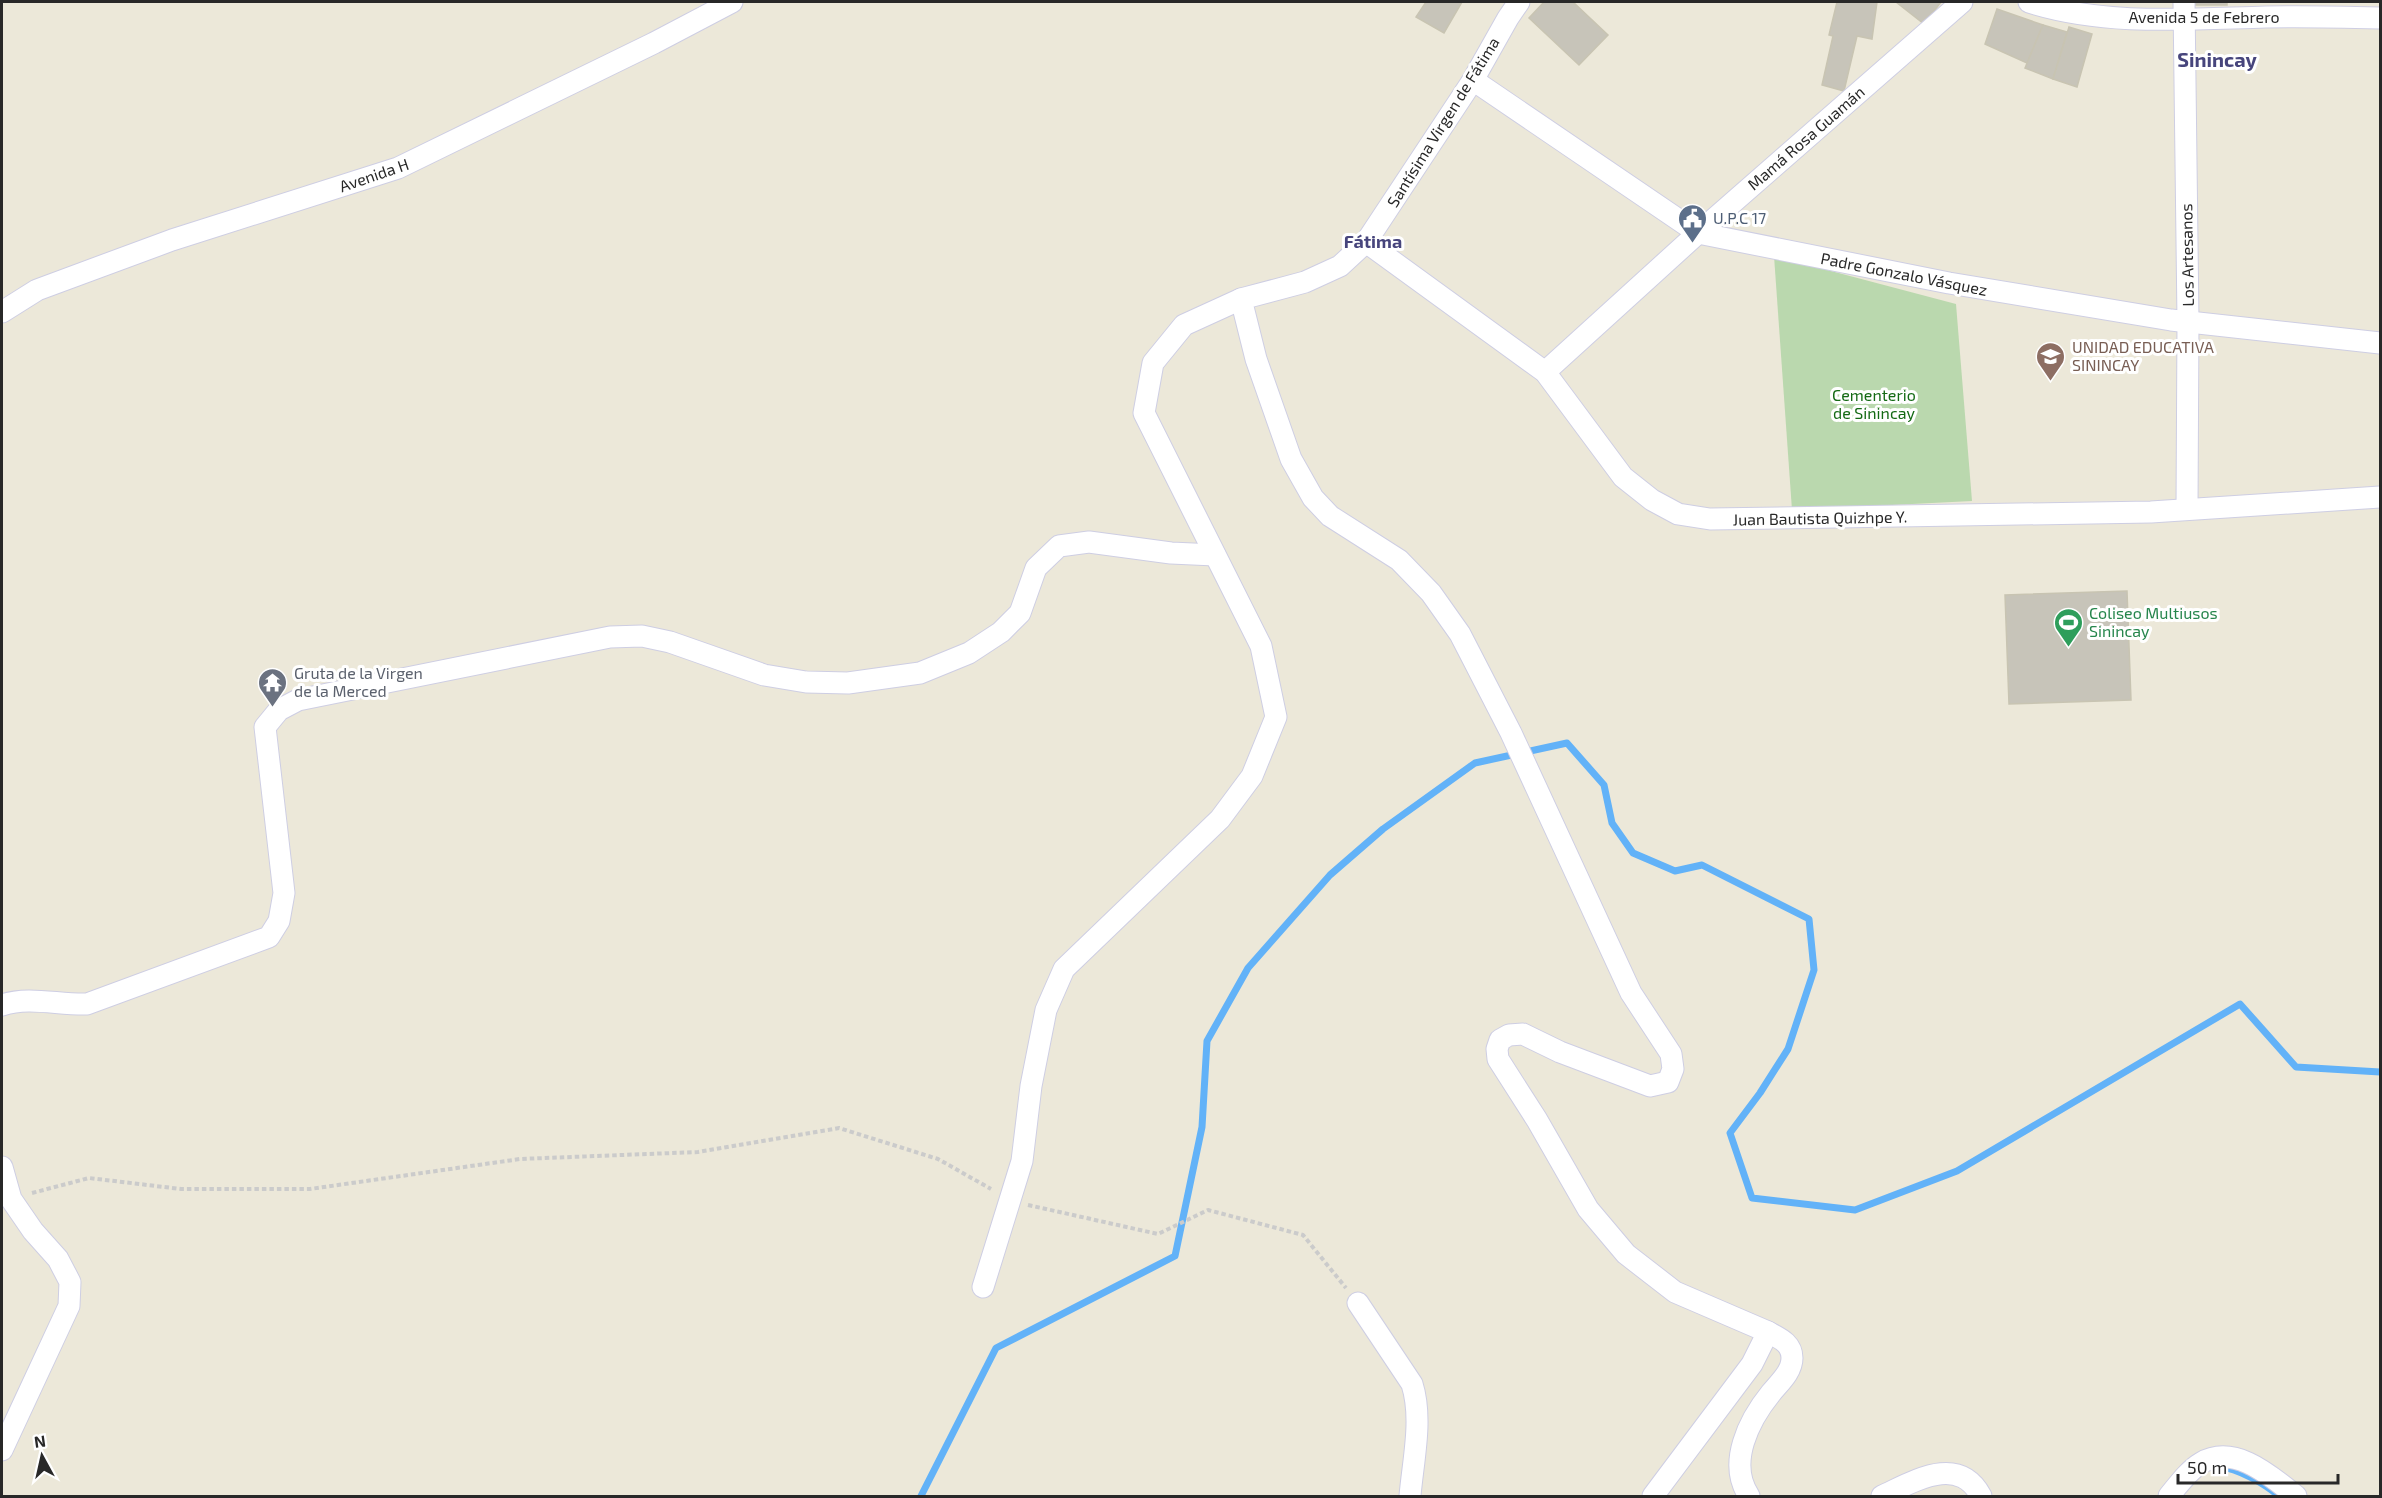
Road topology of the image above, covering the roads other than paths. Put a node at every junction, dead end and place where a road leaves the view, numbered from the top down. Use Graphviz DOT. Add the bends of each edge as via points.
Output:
graph roads {
  1 [pos="732,2"];
  2 [pos="1962,2"];
  3 [pos="2029,2"];
  4 [pos="1512,7"];
  5 [pos="2183,11"];
  6 [pos="2380,18"];
  7 [pos="1473,81"];
  8 [pos="1698,233"];
  9 [pos="1366,242"];
  10 [pos="1241,299"];
  11 [pos="2,312"];
  12 [pos="2188,321"];
  13 [pos="2380,343"];
  14 [pos="1545,372"];
  15 [pos="2380,497"];
  16 [pos="2187,508"];
  17 [pos="1215,555"];
  18 [pos="2,1005"];
  19 [pos="2,1167"];
  20 [pos="983,1287"];
  21 [pos="1358,1303"];
  22 [pos="1768,1332"];
  23 [pos="2,1449"];
  24 [pos="1410,1497"];
  25 [pos="1653,1497"];
  26 [pos="1749,1497"];
  27 [pos="1882,1497"];
  28 [pos="1981,1497"];
  29 [pos="2169,1497"];
  30 [pos="2296,1497"];
  1 -- 11 [label="street, Avenida H" via="398,168 172,240 36,290"];
  2 -- 8 [label="street, Mamá Rosa Guamán"];
  3 -- 5 [label="street, Avenida 5 de Febrero" via="2095,17"];
  4 -- 7 [label="street, Santísima Virgen de Fátima"];
  5 -- 6 [label="street, Avenida 5 de Febrero"];
  5 -- 12 [label="street, Los Artesanos"];
  7 -- 8 [label="street, Padre Gonzalo Vásquez"];
  7 -- 9 [label="street, Santísima Virgen de Fátima"];
  8 -- 12 [label="street, Padre Gonzalo Vásquez" via="1949,284"];
  8 -- 14 [label="street, Mamá Rosa Guamán"];
  9 -- 10 [label="street, Santísima Virgen de Fátima" via="1340,266 1305,282"];
  9 -- 14 [label="street, Juan Bautista Quizhpe Y."];
  10 -- 17 [label="street, Santísima Virgen de Fátima" via="1184,325 1153,363 1144,413"];
  10 -- 22 [label="street" via="1256,359 1287,447 1313,498 1330,516 1399,560 1431,593 1460,634 1511,733 1631,993 1671,1054 1673,1069 1668,1082 1650,1086 1523,1034 1500,1040 1498,1059 1588,1209 1626,1254 1675,1292"];
  12 -- 13 [label="street, Padre Gonzalo Vásquez"];
  12 -- 16 [label="street, Los Artesanos"];
  14 -- 16 [label="street, Juan Bautista Quizhpe Y." via="1623,477 1678,514 1710,519 2151,512"];
  15 -- 16 [label="street, Juan Bautista Quizhpe Y."];
  17 -- 18 [label="street" via="1089,542 1059,546 1036,568 1020,613 1001,632 969,653 920,673 848,683 806,682 764,675 670,642 642,636 610,637 298,700 279,711 266,727 284,893 279,921 269,937 87,1004 26,1000"];
  17 -- 20 [label="street, Santísima Virgen de Fátima" via="1261,646 1276,717 1252,776 1220,819 1064,969 1046,1010 1022,1161"];
  19 -- 23 [label="street" via="11,1199 58,1259 70,1282 69,1306"];
  21 -- 24 [label="street" via="1412,1384 1416,1398"];
  22 -- 25 [label="street" via="1752,1364"];
  22 -- 26 [label="street" via="1787,1342 1792,1356 1790,1369 1752,1419 1745,1440 1739,1468"];
  27 -- 28 [label="street" via="1943,1472 1958,1474 1974,1485"];
  29 -- 30 [label="street" via="2202,1462 2218,1458 2255,1464"];
}
